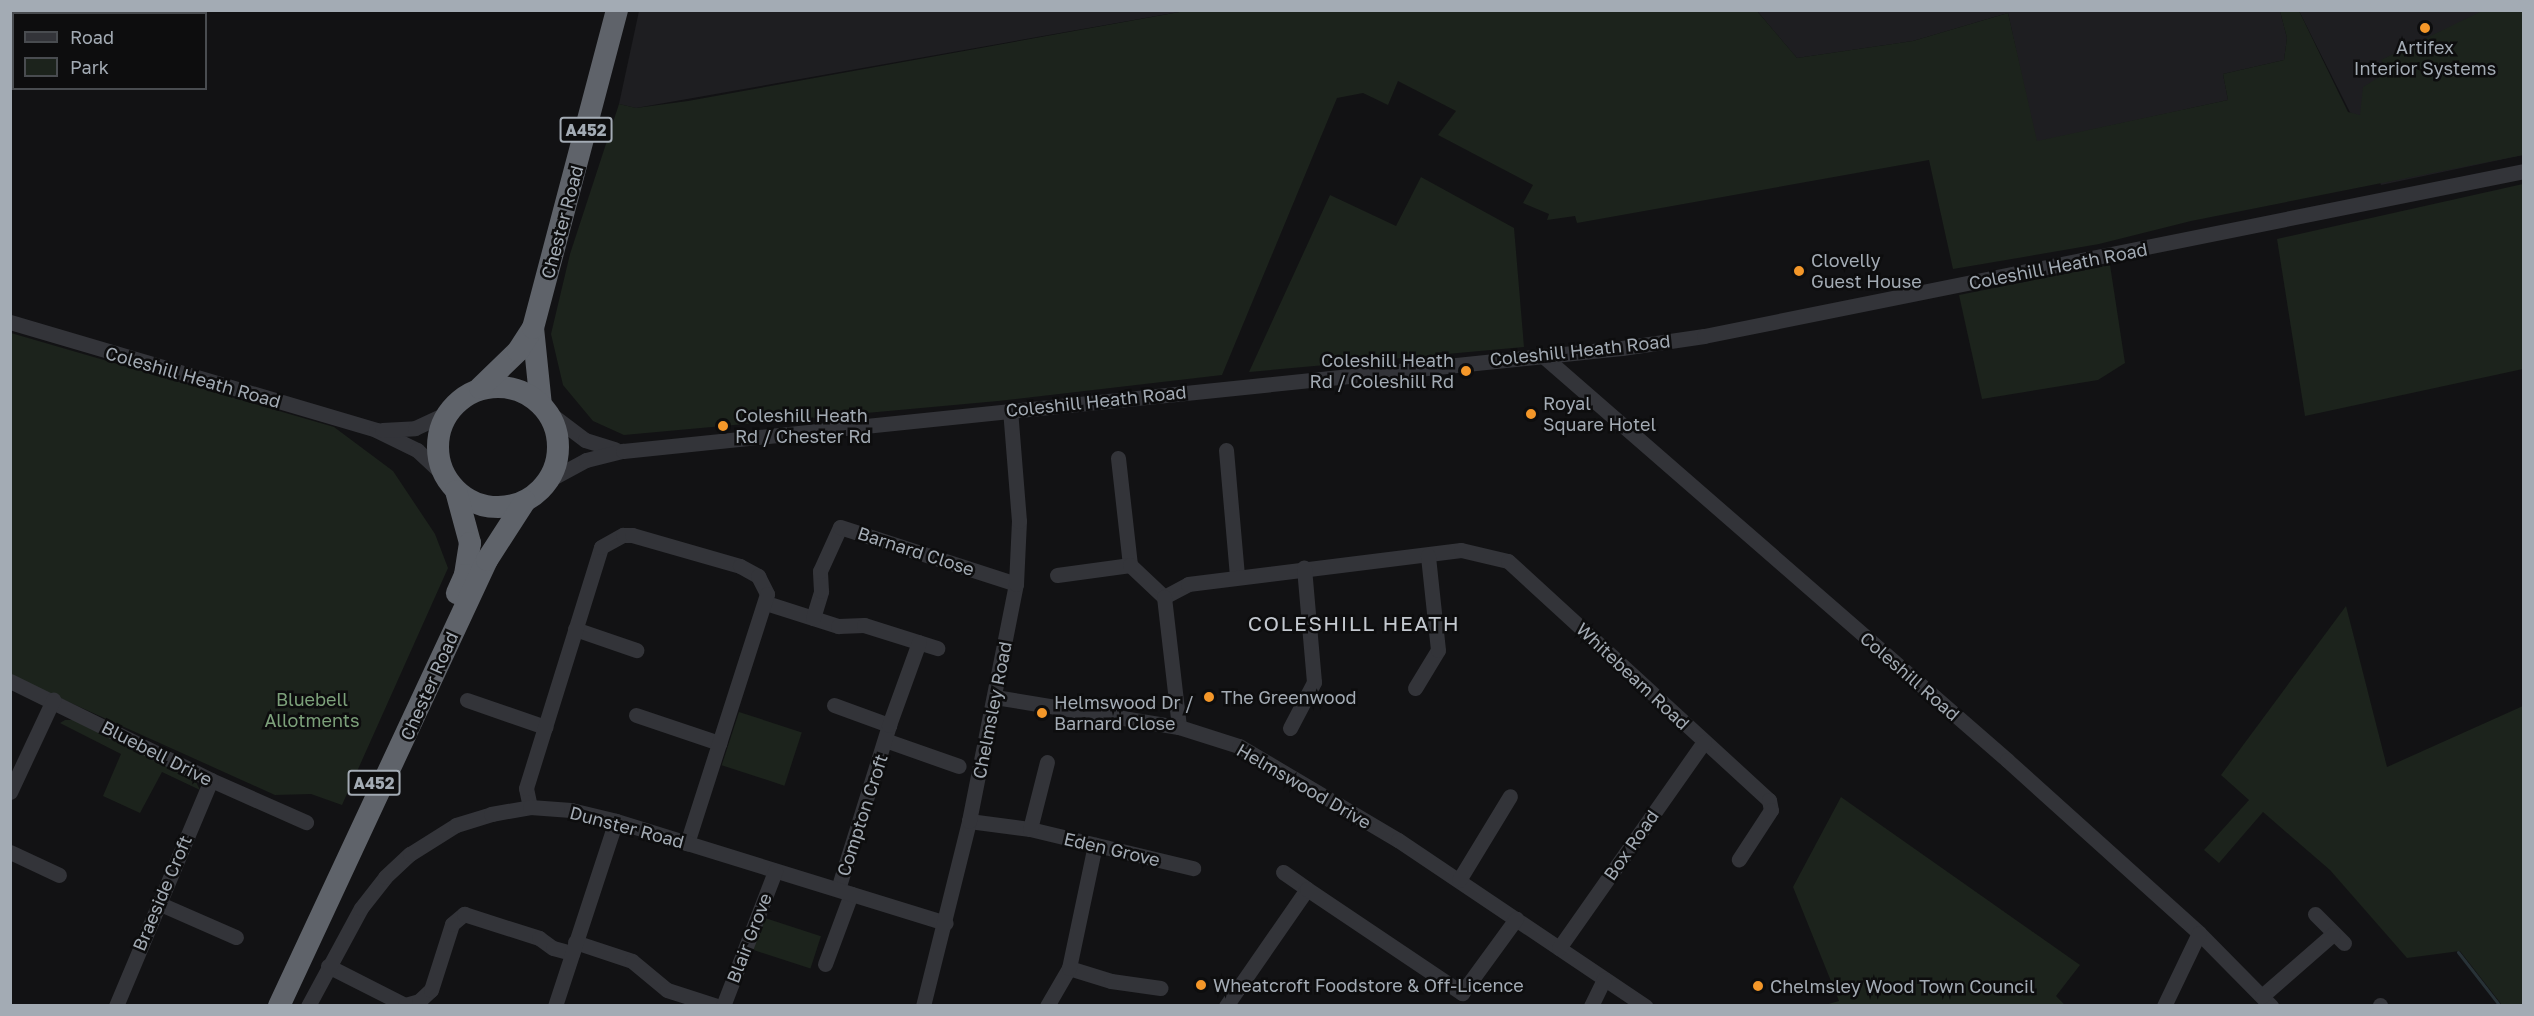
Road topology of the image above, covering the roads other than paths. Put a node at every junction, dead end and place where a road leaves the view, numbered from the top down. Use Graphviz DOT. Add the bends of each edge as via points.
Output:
graph roads {
  1 [pos="617,10"];
  2 [pos="2523,171"];
  3 [pos="10,322"];
  4 [pos="533,328"];
  5 [pos="1542,355"];
  6 [pos="480,388"];
  7 [pos="545,408"];
  8 [pos="1010,410"];
  9 [pos="447,413"];
  10 [pos="376,430"];
  11 [pos="1226,450"];
  12 [pos="623,451"];
  13 [pos="1118,458"];
  14 [pos="549,480"];
  15 [pos="450,483"];
  16 [pos="525,501"];
  17 [pos="1428,556"];
  18 [pos="1130,565"];
  19 [pos="1304,567"];
  20 [pos="1057,575"];
  21 [pos="1237,576"];
  22 [pos="1016,584"];
  23 [pos="1164,597"];
  24 [pos="766,603"];
  25 [pos="813,618"];
  26 [pos="575,629"];
  27 [pos="919,642"];
  28 [pos="937,648"];
  29 [pos="636,650"];
  30 [pos="10,681"];
  31 [pos="1415,688"];
  32 [pos="995,697"];
  33 [pos="53,700"];
  34 [pos="467,700"];
  35 [pos="834,705"];
  36 [pos="636,715"];
  37 [pos="1179,727"];
  38 [pos="545,728"];
  39 [pos="1290,728"];
  40 [pos="887,733"];
  41 [pos="1704,742"];
  42 [pos="719,743"];
  43 [pos="1047,762"];
  44 [pos="959,766"];
  45 [pos="211,780"];
  46 [pos="10,792"];
  47 [pos="1510,796"];
  48 [pos="530,807"];
  49 [pos="616,821"];
  50 [pos="969,821"];
  51 [pos="306,822"];
  52 [pos="1030,829"];
  53 [pos="687,843"];
  54 [pos="1095,845"];
  55 [pos="10,852"];
  56 [pos="1739,859"];
  57 [pos="1193,868"];
  58 [pos="775,871"];
  59 [pos="1283,872"];
  60 [pos="59,875"];
  61 [pos="1458,880"];
  62 [pos="1307,889"];
  63 [pos="845,891"];
  64 [pos="158,903"];
  65 [pos="2315,915"];
  66 [pos="1516,919"];
  67 [pos="946,923"];
  68 [pos="2199,933"];
  69 [pos="236,937"];
  70 [pos="574,948"];
  71 [pos="1559,948"];
  72 [pos="825,964"];
  73 [pos="328,966"];
  74 [pos="1069,968"];
  75 [pos="1604,979"];
  76 [pos="1161,988"];
  77 [pos="1457,999"];
  78 [pos="2267,1001"];
  79 [pos="116,1005"];
  80 [pos="265,1005"];
  81 [pos="279,1005"];
  82 [pos="308,1005"];
  83 [pos="405,1005"];
  84 [pos="555,1005"];
  85 [pos="717,1005"];
  86 [pos="723,1005"];
  87 [pos="923,1005"];
  88 [pos="1047,1005"];
  89 [pos="1226,1005"];
  90 [pos="1592,1005"];
  91 [pos="1645,1005"];
  92 [pos="2164,1005"];
  1 -- 4 [label="highway, Chester Road / A452"];
  2 -- 5 [label="street, Coleshill Heath Road" via="1823,314 1622,348"];
  3 -- 10 [label="street, Coleshill Heath Road"];
  4 -- 6 [label="highway, Chester Road / A452" via="518,351"];
  4 -- 7 [label="highway, Chester Road / A452"];
  5 -- 8 [label="street, Coleshill Heath Road"];
  5 -- 68 [label="street, Coleshill Road"];
  6 -- 7 [label="highway" via="513,388"];
  6 -- 9 [label="highway" via="456,402"];
  7 -- 12 [label="street, Coleshill Heath Road" via="585,440"];
  7 -- 14 [label="highway" via="558,446"];
  8 -- 12 [label="street, Coleshill Heath Road"];
  8 -- 22 [label="street, Chelmsley Road" via="1019,521"];
  9 -- 10 [label="street, Coleshill Heath Road" via="415,428"];
  9 -- 15 [label="highway" via="437,443"];
  10 -- 15 [label="street, Coleshill Heath Road" via="417,450"];
  11 -- 21 [label="street"];
  12 -- 14 [label="street, Coleshill Heath Road" via="586,460"];
  13 -- 18 [label="street"];
  14 -- 16 [label="highway"];
  15 -- 16 [label="highway" via="468,500 496,508"];
  15 -- 80 [label="highway, Chester Road / A452" via="470,543 465,575 354,827"];
  16 -- 81 [label="highway, Chester Road / A452" via="487,560"];
  17 -- 19 [label="street, Whitebeam Road"];
  17 -- 31 [label="street" via="1438,651"];
  17 -- 41 [label="street, Whitebeam Road" via="1461,550 1508,561"];
  18 -- 20 [label="street"];
  18 -- 23 [label="street"];
  19 -- 21 [label="street, Whitebeam Road"];
  19 -- 39 [label="street" via="1314,682"];
  21 -- 23 [label="street, Whitebeam Road" via="1176,587"];
  22 -- 25 [label="street, Barnard Close" via="840,527 819,571 821,591"];
  22 -- 32 [label="street, Chelmsley Road"];
  23 -- 37 [label="street"];
  24 -- 25 [label="street"];
  24 -- 26 [label="street" via="764,585 758,576 740,566 623,535 601,547"];
  24 -- 42 [label="street"];
  25 -- 27 [label="street" via="838,626 864,625"];
  26 -- 29 [label="street"];
  26 -- 38 [label="street"];
  27 -- 28 [label="street"];
  27 -- 40 [label="street, Compton Croft"];
  30 -- 33 [label="street, Bluebell Drive"];
  32 -- 37 [label="street, Helmswood Drive"];
  32 -- 50 [label="street, Chelmsley Road"];
  33 -- 45 [label="street, Bluebell Drive"];
  33 -- 46 [label="street"];
  34 -- 38 [label="street"];
  35 -- 40 [label="street, Compton Croft"];
  36 -- 42 [label="street"];
  37 -- 61 [label="street, Helmswood Drive" via="1249,751"];
  38 -- 48 [label="street" via="526,788"];
  40 -- 44 [label="street, Compton Croft"];
  40 -- 63 [label="street, Compton Croft"];
  41 -- 56 [label="street, Whitebeam Road" via="1770,803 1771,810"];
  41 -- 71 [label="street, Box Road"];
  42 -- 53 [label="street"];
  43 -- 52 [label="street"];
  45 -- 51 [label="street, Bluebell Drive"];
  45 -- 64 [label="street, Braeside Croft"];
  47 -- 61 [label="street"];
  48 -- 49 [label="street, Dunster Road" via="571,810"];
  48 -- 73 [label="street, Dunster Road" via="456,825 410,854 385,877 361,908"];
  49 -- 53 [label="street, Dunster Road"];
  49 -- 70 [label="street"];
  50 -- 52 [label="street, Eden Grove"];
  50 -- 67 [label="street, Chelmsley Road"];
  52 -- 54 [label="street, Eden Grove"];
  53 -- 58 [label="street, Dunster Road"];
  54 -- 57 [label="street, Eden Grove"];
  54 -- 74 [label="street"];
  55 -- 60 [label="street"];
  58 -- 63 [label="street, Dunster Road"];
  58 -- 86 [label="street, Blair Grove"];
  59 -- 62 [label="street"];
  61 -- 66 [label="street, Helmswood Drive"];
  62 -- 77 [label="street"];
  62 -- 89 [label="street"];
  63 -- 67 [label="street, Dunster Road"];
  63 -- 72 [label="street"];
  64 -- 69 [label="street"];
  64 -- 79 [label="street, Braeside Croft"];
  65 -- 78 [label="street" via="2338,939"];
  66 -- 71 [label="street, Helmswood Drive"];
  66 -- 77 [label="street"];
  67 -- 87 [label="street, Chelmsley Road"];
  68 -- 78 [label="street, Coleshill Road"];
  68 -- 92 [label="street"];
  70 -- 83 [label="street" via="553,948 539,938 464,914 452,924 431,990 419,1001"];
  70 -- 84 [label="street"];
  70 -- 85 [label="street" via="632,961 667,990"];
  71 -- 75 [label="street, Helmswood Drive"];
  73 -- 82 [label="street, Dunster Road"];
  73 -- 83 [label="street"];
  74 -- 76 [label="street" via="1111,981"];
  74 -- 88 [label="street"];
  75 -- 90 [label="street"];
  75 -- 91 [label="street, Helmswood Drive"];
}
